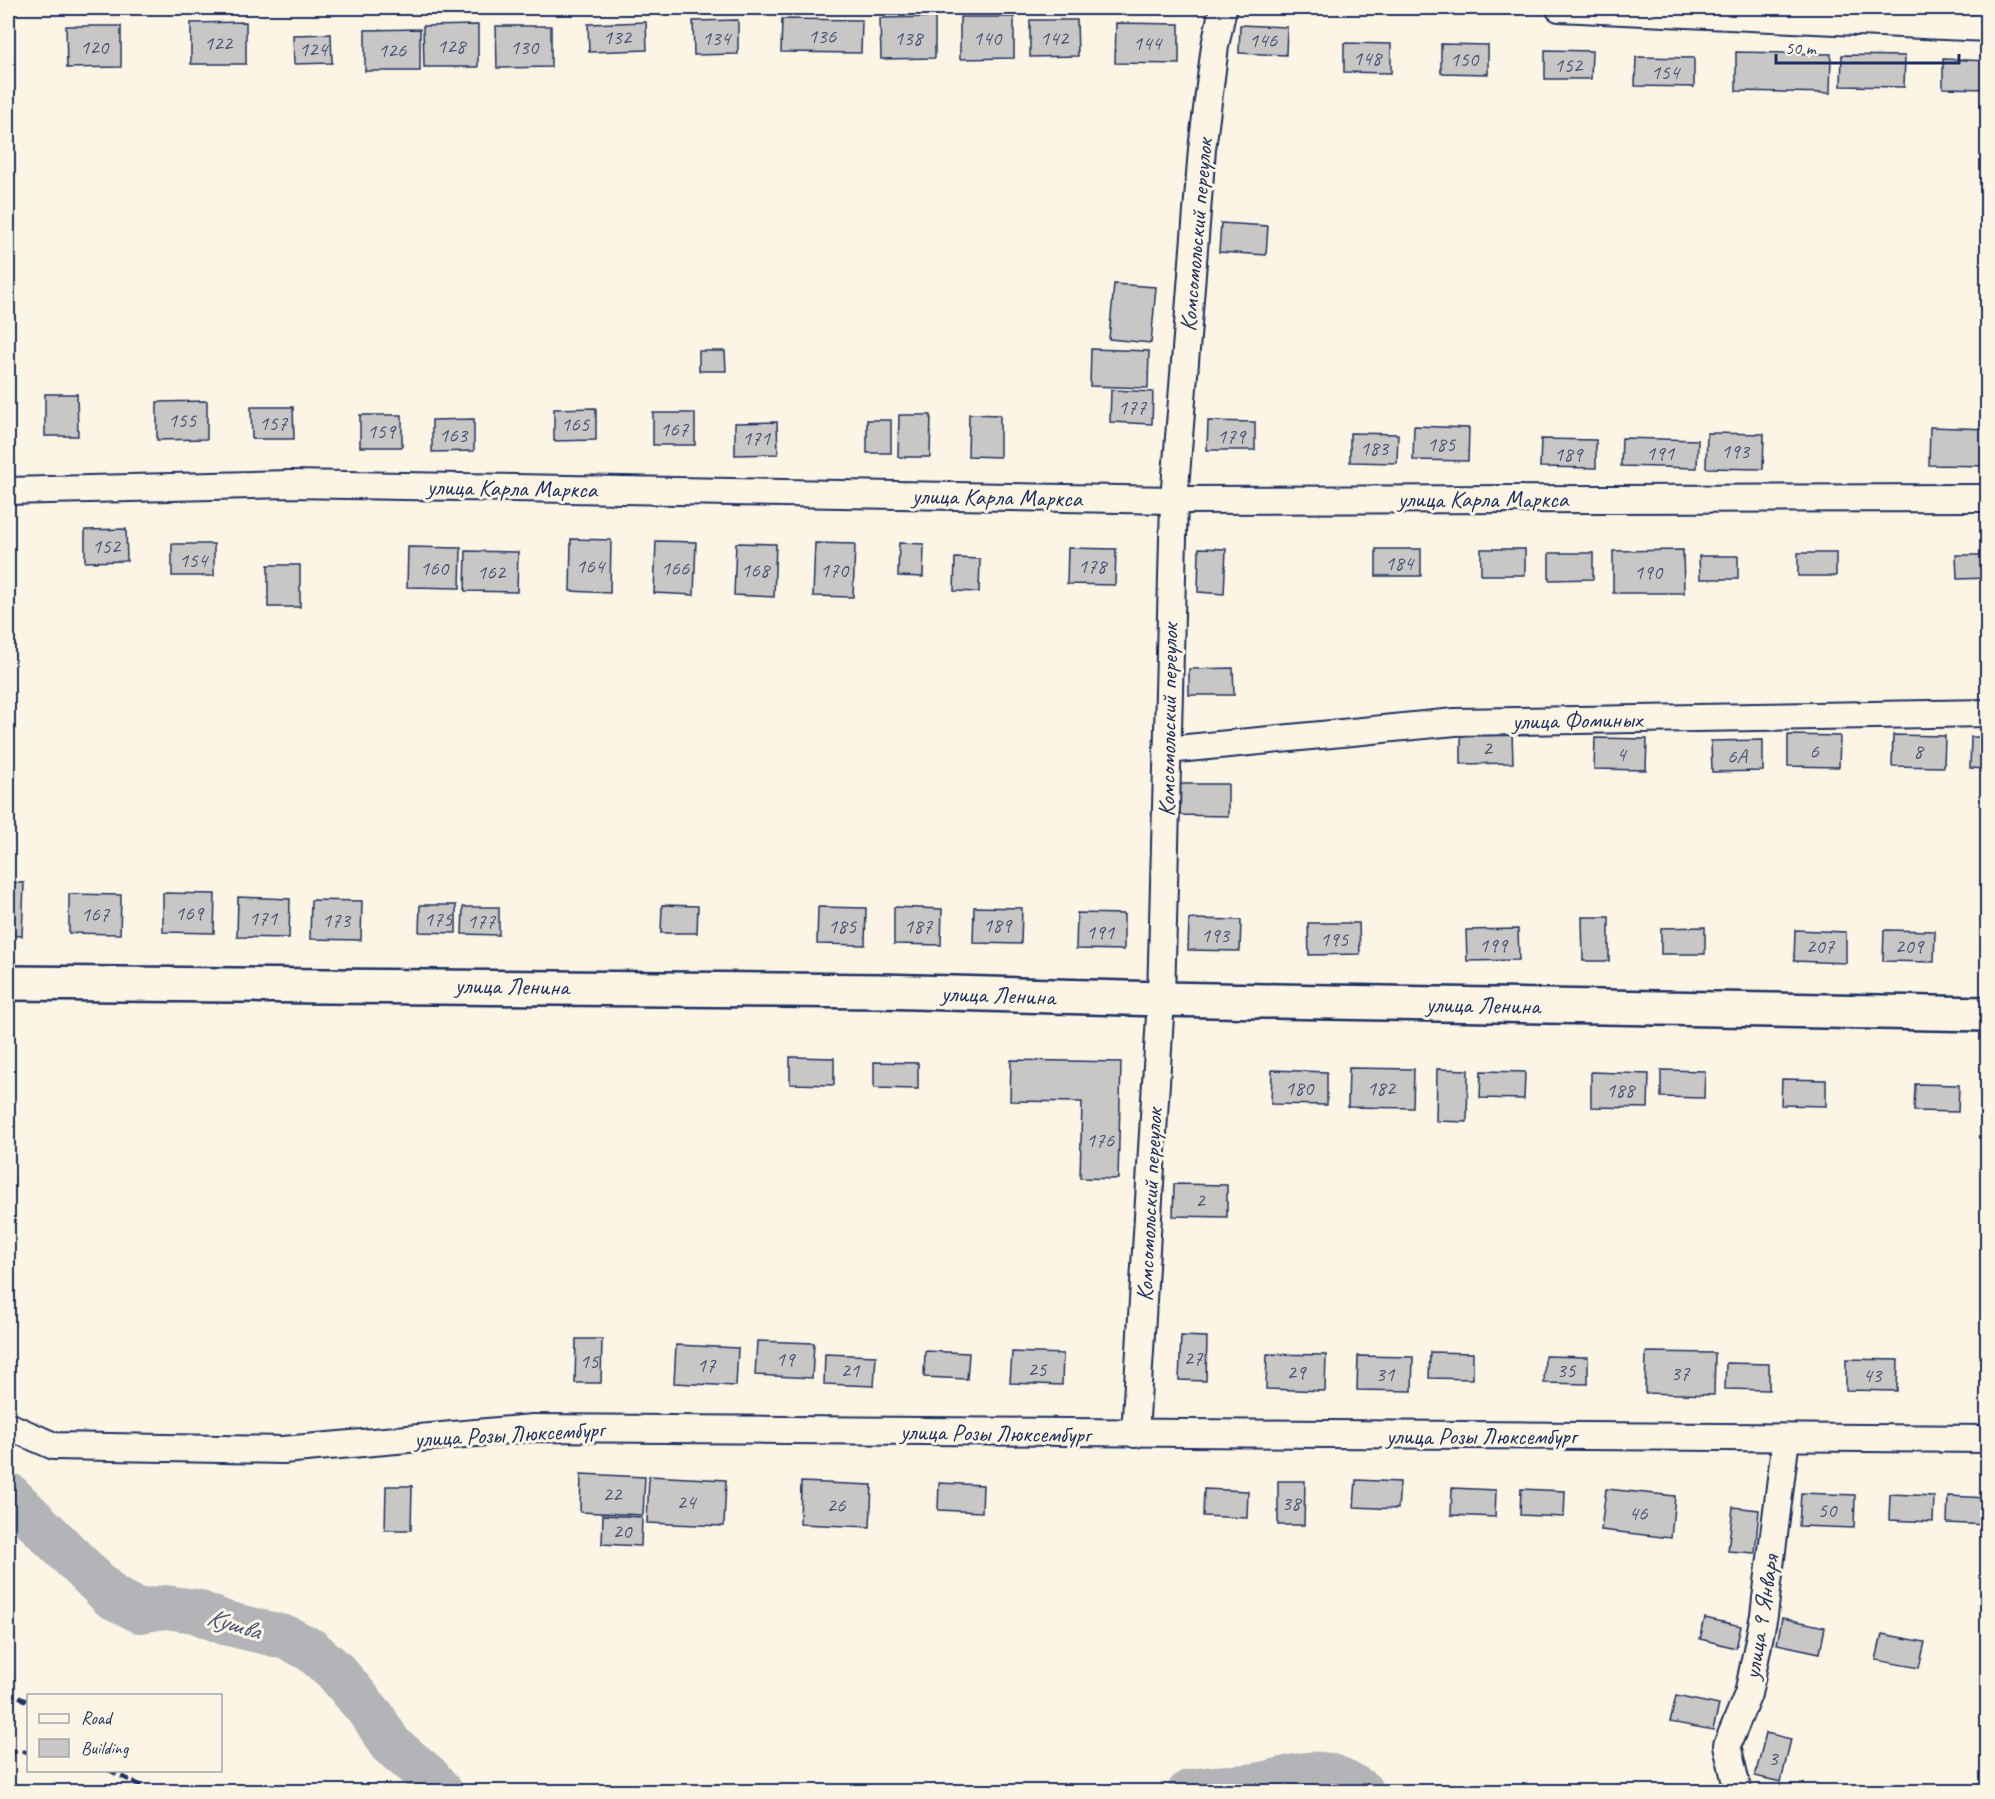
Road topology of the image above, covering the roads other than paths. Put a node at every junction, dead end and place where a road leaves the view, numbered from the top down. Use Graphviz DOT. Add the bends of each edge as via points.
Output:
graph roads {
  1 [pos="1223,8"];
  2 [pos="1559,8"];
  3 [pos="1988,28"];
  4 [pos="8,491"];
  5 [pos="1988,498"];
  6 [pos="1174,500"];
  7 [pos="1988,713"];
  8 [pos="1167,750"];
  9 [pos="8,983"];
  10 [pos="1161,999"];
  11 [pos="1988,1014"];
  12 [pos="8,1426"];
  13 [pos="1135,1434"];
  14 [pos="1786,1438"];
  15 [pos="1988,1439"];
  16 [pos="1738,1791"];
  1 -- 6 [label="street, Комсомольский переулок" via="1202,149"];
  2 -- 3 [label="street"];
  4 -- 6 [label="street, улица Карла Маркса" via="291,484"];
  5 -- 6 [label="street, улица Карла Маркса"];
  6 -- 8 [label="street, Комсомольский переулок"];
  7 -- 8 [label="street, улица Фоминых" via="1455,722"];
  8 -- 10 [label="street, Комсомольский переулок"];
  9 -- 10 [label="main road, улица Ленина" via="809,990"];
  10 -- 11 [label="main road, улица Ленина"];
  10 -- 13 [label="street, Комсомольский переулок"];
  12 -- 13 [label="street, улица Розы Люксембург" via="54,1446 283,1450 533,1428"];
  13 -- 14 [label="street, улица Розы Люксембург"];
  14 -- 15 [label="street, улица Розы Люксембург"];
  14 -- 16 [label="street, улица 9 Января" via="1748,1694 1727,1745"];
}
